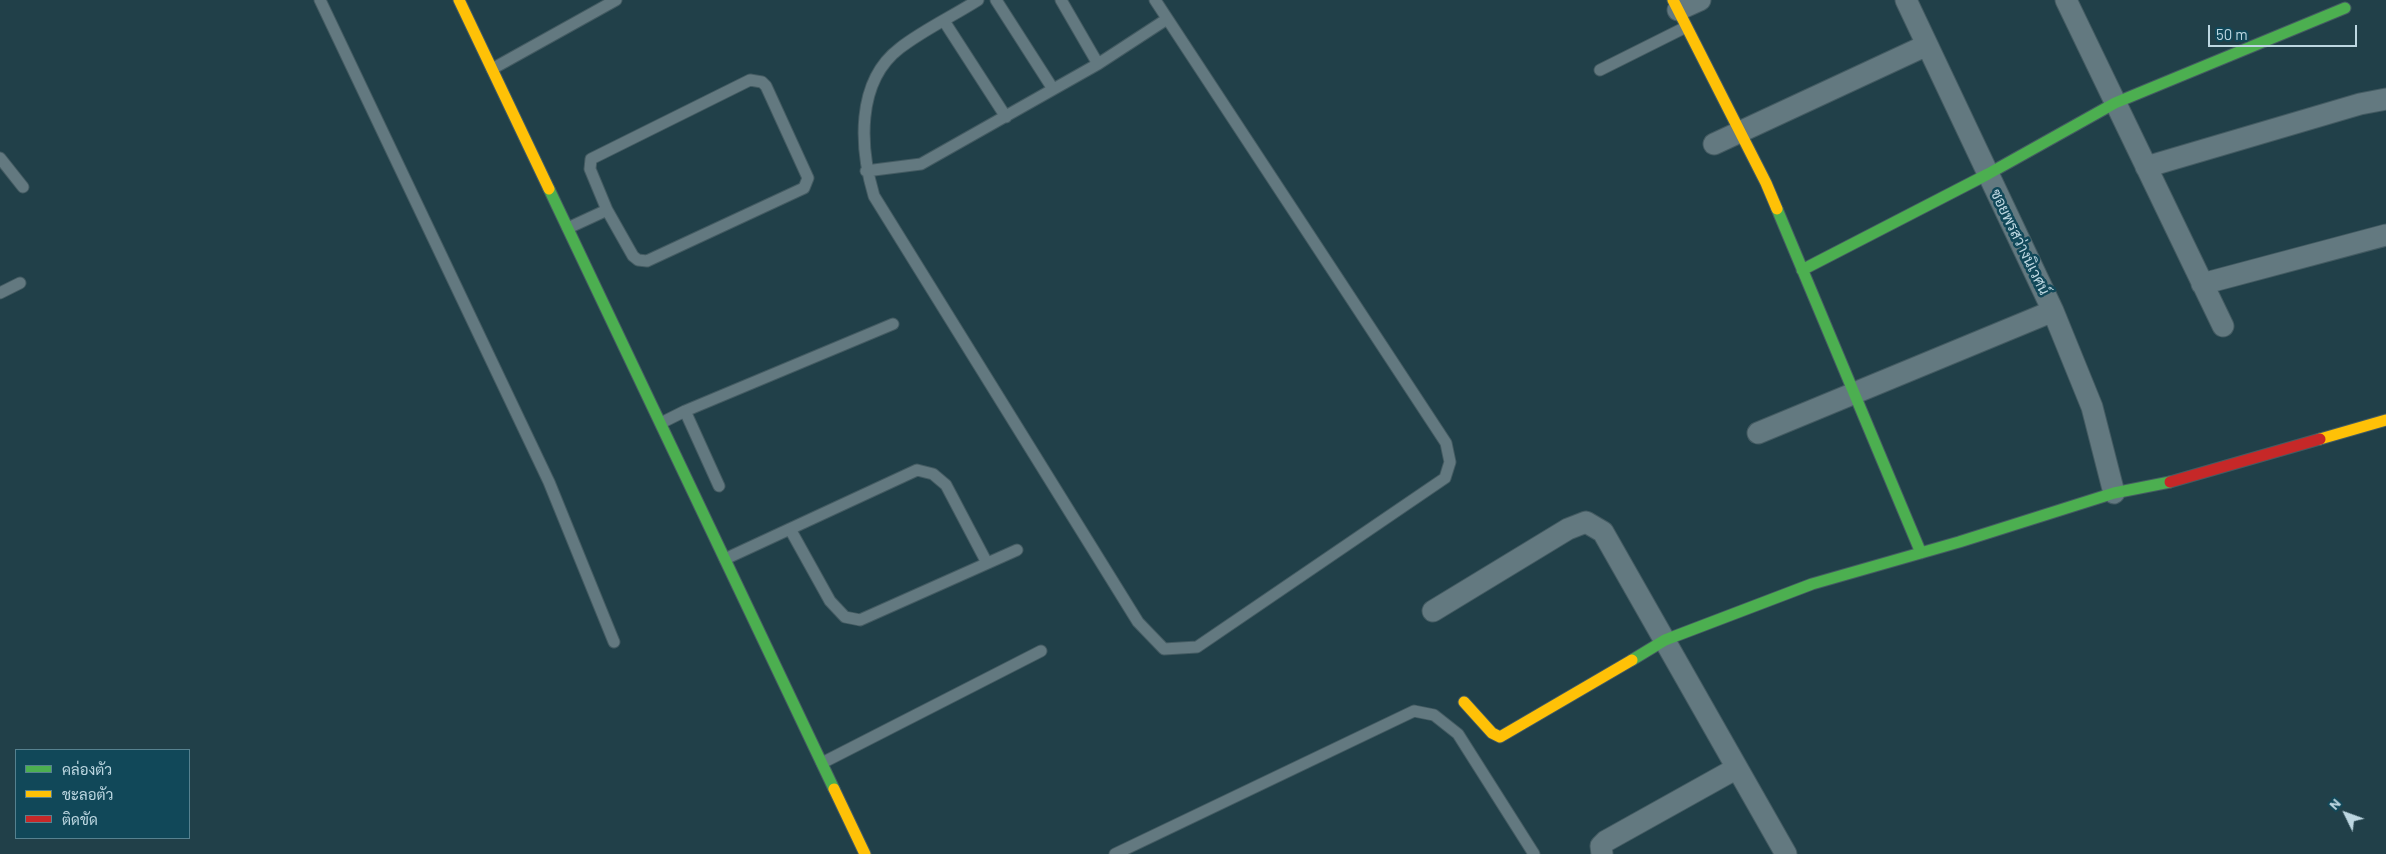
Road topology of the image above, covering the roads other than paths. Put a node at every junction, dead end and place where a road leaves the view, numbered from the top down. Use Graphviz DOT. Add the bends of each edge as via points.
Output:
graph roads {
  1 [pos="320,0"];
  2 [pos="459,0"];
  3 [pos="616,0"];
  4 [pos="978,0"];
  5 [pos="996,0"];
  6 [pos="1061,0"];
  7 [pos="1155,0"];
  8 [pos="1700,0"];
  9 [pos="1906,0"];
  10 [pos="2066,0"];
  11 [pos="2345,8"];
  12 [pos="1679,12"];
  13 [pos="1167,19"];
  14 [pos="944,21"];
  15 [pos="1927,45"];
  16 [pos="1098,64"];
  17 [pos="492,69"];
  18 [pos="1600,70"];
  19 [pos="1053,89"];
  20 [pos="2386,99"];
  21 [pos="2115,103"];
  22 [pos="1006,116"];
  23 [pos="1741,134"];
  24 [pos="1714,144"];
  25 [pos="0,158"];
  26 [pos="2146,167"];
  27 [pos="866,171"];
  28 [pos="1988,174"];
  29 [pos="23,187"];
  30 [pos="607,210"];
  31 [pos="568,228"];
  32 [pos="2386,235"];
  33 [pos="1802,270"];
  34 [pos="20,283"];
  35 [pos="2202,284"];
  36 [pos="0,293"];
  37 [pos="2053,311"];
  38 [pos="893,324"];
  39 [pos="2223,326"];
  40 [pos="1854,394"];
  41 [pos="685,411"];
  42 [pos="2386,420"];
  43 [pos="660,423"];
  44 [pos="1758,433"];
  45 [pos="719,486"];
  46 [pos="2114,493"];
  47 [pos="790,529"];
  48 [pos="1017,550"];
  49 [pos="1921,553"];
  50 [pos="725,559"];
  51 [pos="987,563"];
  52 [pos="1433,611"];
  53 [pos="1665,640"];
  54 [pos="614,642"];
  55 [pos="1042,651"];
  56 [pos="1464,702"];
  57 [pos="822,763"];
  58 [pos="1737,768"];
  59 [pos="864,851"];
  60 [pos="849,854"];
  61 [pos="1115,854"];
  62 [pos="1534,854"];
  63 [pos="1602,854"];
  64 [pos="1786,854"];
  1 -- 54 [label="lane" via="549,482"];
  2 -- 17 [label="street"];
  3 -- 17 [label="lane"];
  4 -- 14 [label="lane"];
  5 -- 19 [label="lane"];
  6 -- 16 [label="lane"];
  7 -- 13 [label="lane"];
  8 -- 12 [label="street"];
  9 -- 15 [label="street, ซอยพรสว่างนิเวศน์"];
  10 -- 21 [label="street"];
  11 -- 21 [label="street"];
  12 -- 18 [label="lane"];
  12 -- 23 [label="street"];
  13 -- 16 [label="lane"];
  13 -- 27 [label="lane" via="1446,443 1450,462 1445,478 1197,647 1164,649 1138,622 874,196"];
  14 -- 22 [label="lane"];
  14 -- 27 [label="lane" via="900,48 884,63 873,87 863,124"];
  15 -- 23 [label="street"];
  15 -- 28 [label="street, ซอยพรสว่างนิเวศน์"];
  16 -- 19 [label="lane"];
  17 -- 31 [label="street"];
  19 -- 22 [label="lane"];
  20 -- 26 [label="street"];
  21 -- 26 [label="street"];
  21 -- 28 [label="street"];
  22 -- 27 [label="lane" via="921,164"];
  23 -- 24 [label="street"];
  23 -- 33 [label="street" via="1766,183"];
  25 -- 29 [label="lane"];
  26 -- 35 [label="street"];
  28 -- 33 [label="street"];
  28 -- 37 [label="street, ซอยพรสว่างนิเวศน์"];
  30 -- 30 [label="lane" via="590,169 591,159 750,80 766,86 808,178 804,188 648,261 633,256"];
  30 -- 31 [label="lane"];
  31 -- 43 [label="street"];
  32 -- 35 [label="street"];
  33 -- 40 [label="street"];
  34 -- 36 [label="lane"];
  35 -- 39 [label="street"];
  37 -- 40 [label="street"];
  37 -- 46 [label="street, ซอยพรสว่างนิเวศน์" via="2092,407"];
  38 -- 41 [label="lane"];
  40 -- 44 [label="street"];
  40 -- 49 [label="street"];
  41 -- 43 [label="lane"];
  41 -- 45 [label="lane"];
  42 -- 46 [label="street" via="2193,477"];
  43 -- 50 [label="street"];
  46 -- 49 [label="street"];
  47 -- 50 [label="lane"];
  47 -- 51 [label="lane" via="830,601 844,617 860,620"];
  47 -- 51 [label="lane" via="917,470 934,474 946,485"];
  48 -- 51 [label="lane"];
  49 -- 53 [label="street" via="1812,584"];
  50 -- 57 [label="street"];
  52 -- 53 [label="street" via="1568,529 1586,522 1603,532"];
  53 -- 56 [label="street" via="1500,737 1492,733"];
  53 -- 58 [label="street"];
  55 -- 57 [label="lane"];
  57 -- 59 [label="street"];
  58 -- 63 [label="street" via="1606,841 1600,846"];
  58 -- 64 [label="street"];
  59 -- 60 [label="lane"];
  61 -- 62 [label="lane" via="1414,711 1434,715 1458,734"];
}
